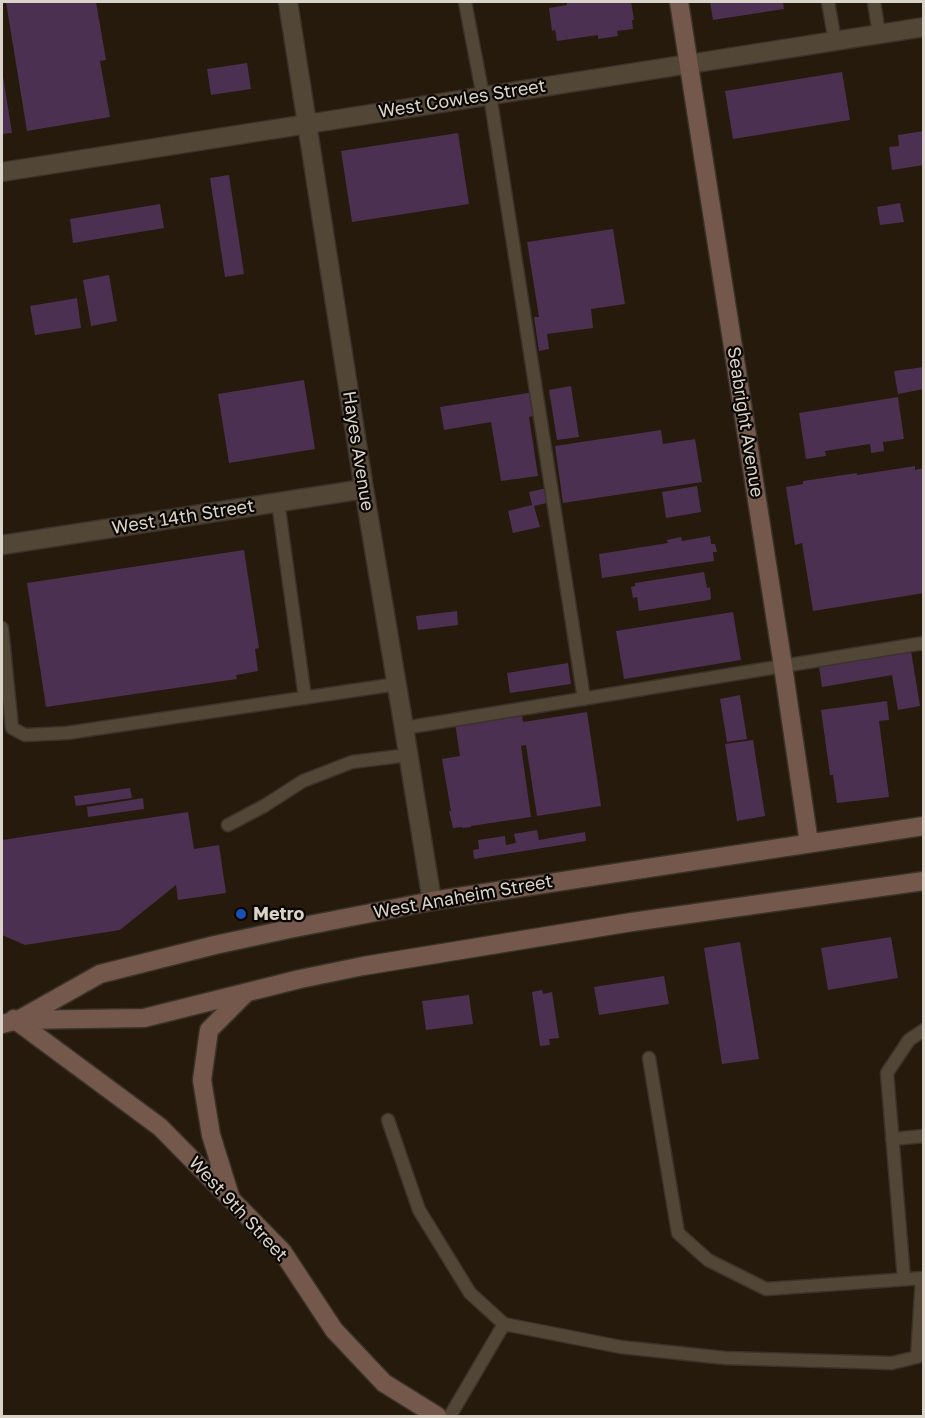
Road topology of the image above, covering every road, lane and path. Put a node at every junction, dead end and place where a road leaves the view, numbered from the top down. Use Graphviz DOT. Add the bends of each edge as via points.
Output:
graph roads {
  1 [pos="288,2"];
  2 [pos="465,2"];
  3 [pos="679,2"];
  4 [pos="828,2"];
  5 [pos="874,2"];
  6 [pos="924,27"];
  7 [pos="879,34"];
  8 [pos="835,41"];
  9 [pos="689,64"];
  10 [pos="486,96"];
  11 [pos="307,124"];
  12 [pos="2,172"];
  13 [pos="364,489"];
  14 [pos="278,502"];
  15 [pos="2,545"];
  16 [pos="2,628"];
  17 [pos="924,643"];
  18 [pos="783,666"];
  19 [pos="397,684"];
  20 [pos="305,698"];
  21 [pos="584,699"];
  22 [pos="6,711"];
  23 [pos="404,728"];
  24 [pos="408,755"];
  25 [pos="228,825"];
  26 [pos="924,826"];
  27 [pos="809,843"];
  28 [pos="924,881"];
  29 [pos="432,901"];
  30 [pos="247,992"];
  31 [pos="7,1019"];
  32 [pos="924,1030"];
  33 [pos="649,1058"];
  34 [pos="388,1120"];
  35 [pos="924,1136"];
  36 [pos="892,1139"];
  37 [pos="231,1198"];
  38 [pos="923,1278"];
  39 [pos="904,1279"];
  40 [pos="504,1324"];
  41 [pos="437,1416"];
  42 [pos="450,1416"];
  1 -- 11 [label="street, Hayes Avenue"];
  2 -- 10 [label="lane"];
  3 -- 9 [label="main road, Seabright Avenue"];
  4 -- 8 [label="lane"];
  5 -- 7 [label="lane"];
  6 -- 7 [label="street, West Cowles Street"];
  7 -- 8 [label="street, West Cowles Street"];
  8 -- 9 [label="street, West Cowles Street"];
  9 -- 10 [label="street, West Cowles Street"];
  9 -- 18 [label="main road, Seabright Avenue"];
  10 -- 11 [label="street, West Cowles Street"];
  10 -- 21 [label="lane"];
  11 -- 12 [label="street, West Cowles Street"];
  11 -- 13 [label="street, Hayes Avenue"];
  13 -- 14 [label="street, West 14th Street"];
  13 -- 19 [label="street, Hayes Avenue"];
  14 -- 15 [label="street, West 14th Street"];
  14 -- 20 [label="lane"];
  16 -- 22 [label="lane"];
  17 -- 18 [label="lane"];
  18 -- 21 [label="lane"];
  18 -- 27 [label="main road, Seabright Avenue"];
  19 -- 20 [label="lane"];
  19 -- 23 [label="street, Hayes Avenue"];
  20 -- 22 [label="lane" via="67,733 25,735 12,728"];
  21 -- 23 [label="lane"];
  23 -- 24 [label="street, Hayes Avenue"];
  24 -- 25 [label="lane" via="352,762 303,781"];
  24 -- 29 [label="street, Hayes Avenue"];
  26 -- 27 [label="main road, West Anaheim Street"];
  27 -- 29 [label="main road, West Anaheim Street"];
  28 -- 30 [label="main road" via="440,953"];
  29 -- 31 [label="main road, West Anaheim Street" via="215,945 100,974"];
  30 -- 31 [label="main road" via="144,1018"];
  30 -- 37 [label="main road" via="209,1030 202,1080 212,1135"];
  31 -- 37 [label="main road, West 9th Street" via="160,1127"];
  32 -- 36 [label="lane" via="909,1040 887,1073"];
  33 -- 39 [label="lane" via="678,1233 708,1260 766,1289"];
  34 -- 40 [label="lane" via="419,1210 470,1293"];
  35 -- 36 [label="lane"];
  36 -- 39 [label="lane"];
  37 -- 41 [label="main road, West 9th Street" via="282,1251 334,1330 362,1361 384,1383"];
  38 -- 39 [label="lane"];
  38 -- 40 [label="lane" via="916,1357 892,1363 725,1358 621,1347"];
  40 -- 42 [label="lane"];
}
